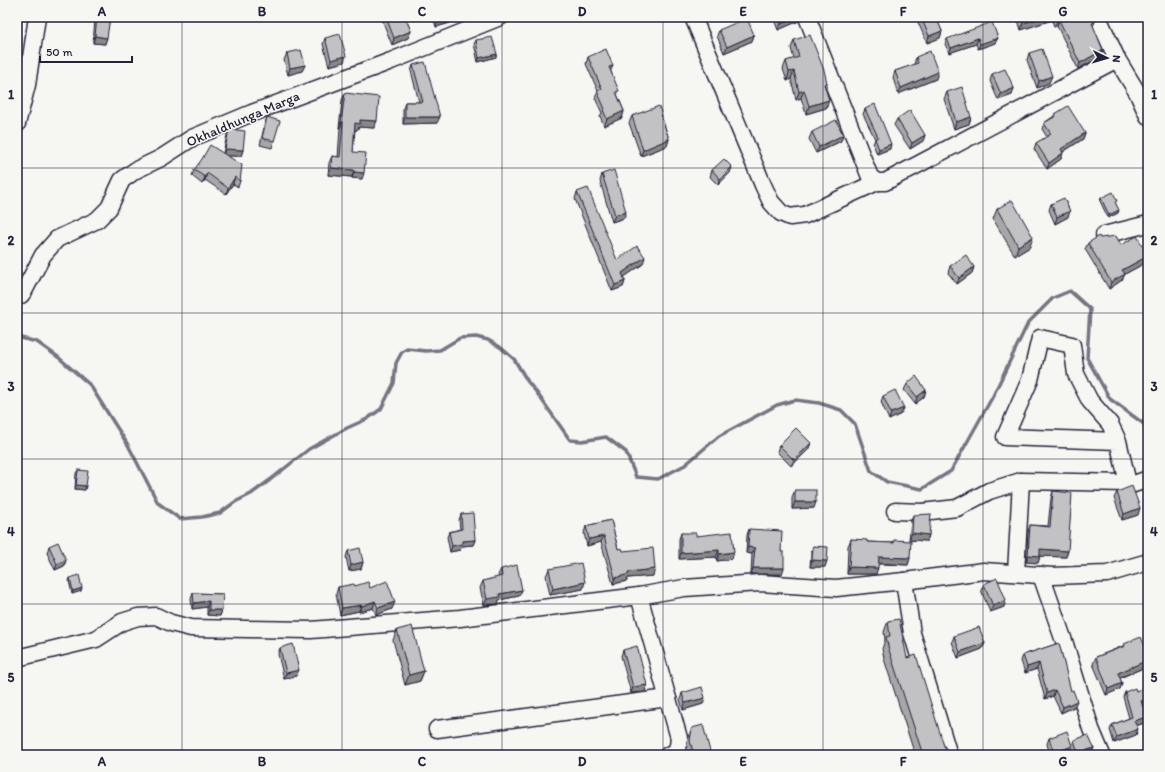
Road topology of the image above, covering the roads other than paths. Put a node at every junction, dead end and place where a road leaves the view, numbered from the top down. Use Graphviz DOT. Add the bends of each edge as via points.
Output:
graph roads {
  1 [pos="36,17"];
  2 [pos="500,17"];
  3 [pos="693,17"];
  4 [pos="808,17"];
  5 [pos="1098,17"];
  6 [pos="1117,59"];
  7 [pos="1148,116"];
  8 [pos="17,124"];
  9 [pos="877,182"];
  10 [pos="1148,224"];
  11 [pos="1104,235"];
  12 [pos="17,297"];
  13 [pos="1118,441"];
  14 [pos="1148,479"];
  15 [pos="1021,482"];
  16 [pos="1128,483"];
  17 [pos="895,511"];
  18 [pos="1148,562"];
  19 [pos="1016,573"];
  20 [pos="1041,575"];
  21 [pos="904,582"];
  22 [pos="639,596"];
  23 [pos="17,658"];
  24 [pos="668,698"];
  25 [pos="437,729"];
  26 [pos="668,755"];
  27 [pos="949,755"];
  28 [pos="1102,755"];
  1 -- 8 [label="street" via="27,85"];
  2 -- 12 [label="street, Okhaldhunga Marga" via="192,138 136,170 122,180 109,208 97,220 57,239 43,255 22,295"];
  3 -- 9 [label="street" via="763,185 771,202 781,213 790,217 804,215"];
  4 -- 9 [label="street" via="870,177"];
  5 -- 6 [label="street"];
  6 -- 7 [label="street"];
  6 -- 9 [label="street" via="885,182"];
  10 -- 11 [label="street"];
  13 -- 13 [label="street" via="1005,437 1030,380 1040,338 1072,345 1076,374 1090,401 1110,424"];
  13 -- 16 [label="street"];
  14 -- 16 [label="street" via="1134,484"];
  15 -- 16 [label="street"];
  15 -- 17 [label="street" via="988,491 957,508 922,512"];
  15 -- 19 [label="street"];
  18 -- 20 [label="street" via="1107,574"];
  19 -- 20 [label="street"];
  19 -- 21 [label="street" via="984,571"];
  20 -- 28 [label="street" via="1091,729"];
  21 -- 22 [label="street" via="836,588 760,583 684,588"];
  21 -- 27 [label="street" via="912,633"];
  22 -- 23 [label="street" via="460,618 311,630 191,628 156,616 138,617 122,622 96,639"];
  22 -- 24 [label="street"];
  24 -- 25 [label="street"];
  24 -- 26 [label="street" via="679,738 675,753"];
}
